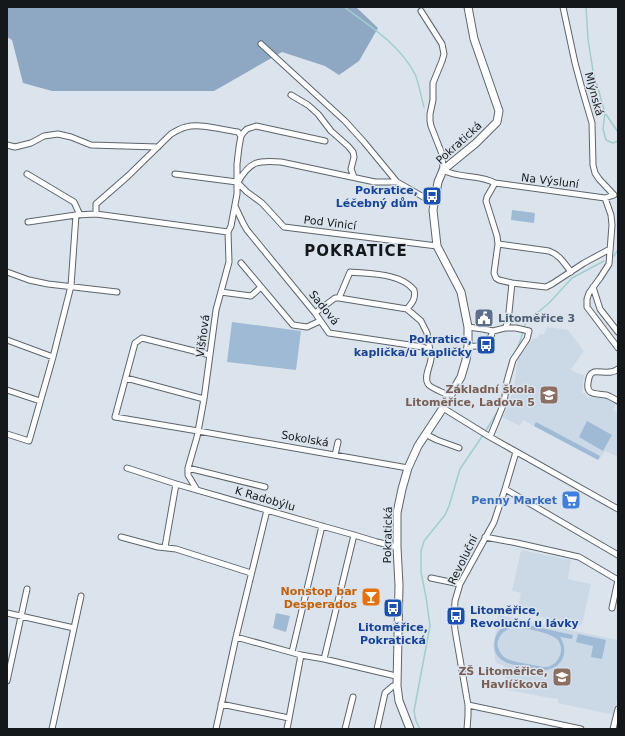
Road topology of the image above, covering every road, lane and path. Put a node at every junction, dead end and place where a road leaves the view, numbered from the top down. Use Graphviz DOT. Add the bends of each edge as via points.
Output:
graph roads {
  1 [pos="468,7"];
  2 [pos="563,7"];
  3 [pos="421,12"];
  4 [pos="261,44"];
  5 [pos="292,95"];
  6 [pos="241,136"];
  7 [pos="325,141"];
  8 [pos="7,145"];
  9 [pos="158,147"];
  10 [pos="443,170"];
  11 [pos="28,174"];
  12 [pos="175,174"];
  13 [pos="354,177"];
  14 [pos="237,182"];
  15 [pos="397,182"];
  16 [pos="495,184"];
  17 [pos="605,198"];
  18 [pos="434,203"];
  19 [pos="235,206"];
  20 [pos="96,214"];
  21 [pos="78,215"];
  22 [pos="28,222"];
  23 [pos="228,232"];
  24 [pos="498,244"];
  25 [pos="437,246"];
  26 [pos="610,248"];
  27 [pos="241,263"];
  28 [pos="7,272"];
  29 [pos="571,272"];
  30 [pos="512,283"];
  31 [pos="71,286"];
  32 [pos="261,287"];
  33 [pos="593,287"];
  34 [pos="117,292"];
  35 [pos="221,292"];
  36 [pos="339,298"];
  37 [pos="407,309"];
  38 [pos="315,313"];
  39 [pos="320,321"];
  40 [pos="468,327"];
  41 [pos="505,328"];
  42 [pos="492,331"];
  43 [pos="618,332"];
  44 [pos="7,340"];
  45 [pos="468,346"];
  46 [pos="618,348"];
  47 [pos="430,351"];
  48 [pos="210,355"];
  49 [pos="53,357"];
  50 [pos="618,369"];
  51 [pos="126,378"];
  52 [pos="7,390"];
  53 [pos="450,396"];
  54 [pos="204,399"];
  55 [pos="40,401"];
  56 [pos="618,401"];
  57 [pos="443,408"];
  58 [pos="198,430"];
  59 [pos="7,434"];
  60 [pos="425,434"];
  61 [pos="490,437"];
  62 [pos="338,442"];
  63 [pos="459,448"];
  64 [pos="516,452"];
  65 [pos="335,455"];
  66 [pos="127,468"];
  67 [pos="188,468"];
  68 [pos="408,468"];
  69 [pos="176,484"];
  70 [pos="265,487"];
  71 [pos="197,490"];
  72 [pos="506,490"];
  73 [pos="618,509"];
  74 [pos="268,510"];
  75 [pos="322,526"];
  76 [pos="354,535"];
  77 [pos="121,537"];
  78 [pos="485,537"];
  79 [pos="165,547"];
  80 [pos="397,547"];
  81 [pos="618,555"];
  82 [pos="252,573"];
  83 [pos="431,578"];
  84 [pos="460,584"];
  85 [pos="27,589"];
  86 [pos="82,596"];
  87 [pos="612,608"];
  88 [pos="7,613"];
  89 [pos="21,616"];
  90 [pos="74,628"];
  91 [pos="236,637"];
  92 [pos="292,652"];
  93 [pos="301,655"];
  94 [pos="324,659"];
  95 [pos="396,676"];
  96 [pos="7,681"];
  97 [pos="396,686"];
  98 [pos="353,697"];
  99 [pos="221,704"];
  100 [pos="468,705"];
  101 [pos="618,709"];
  102 [pos="289,718"];
  103 [pos="52,729"];
  104 [pos="216,729"];
  105 [pos="287,729"];
  106 [pos="345,729"];
  107 [pos="376,729"];
  108 [pos="410,729"];
  109 [pos="467,729"];
  110 [pos="581,729"];
  111 [pos="613,729"];
  1 -- 10 [label="street, Pokratická" via="474,39 499,111 497,122"];
  2 -- 17 [label="street, Mlýnská" via="592,123 595,173 614,195"];
  3 -- 10 [label="street" via="443,49 442,61 433,82 430,121 442,154"];
  4 -- 15 [label="street" via="345,121"];
  5 -- 13 [label="street" via="318,114 331,131 354,152 351,169"];
  6 -- 7 [label="street" via="247,129 256,126"];
  6 -- 9 [label="street" via="238,132 191,126 171,134"];
  6 -- 14 [label="street, Višňová"];
  8 -- 9 [label="street" via="15,147 44,136 58,134 91,144"];
  9 -- 20 [label="street" via="96,204"];
  10 -- 16 [label="street, Na Výsluní" via="450,174 486,179"];
  10 -- 18 [label="street, Pokratická" via="438,179"];
  11 -- 21 [label="street" via="74,202"];
  12 -- 14 [label="street"];
  13 -- 14 [label="street" via="281,162 262,161 256,162 243,172"];
  13 -- 15 [label="street" via="375,182"];
  14 -- 19 [label="street, Višňová"];
  14 -- 25 [label="street, Pod Vinicí" via="262,203 284,227"];
  15 -- 18 [label="street"];
  16 -- 17 [label="street, Na Výsluní"];
  16 -- 24 [label="street" via="486,197"];
  17 -- 26 [label="street" via="612,220"];
  18 -- 25 [label="street, Pokratická"];
  19 -- 23 [label="street, Višňová"];
  19 -- 38 [label="street, Sadová" via="247,230"];
  20 -- 21 [label="street"];
  20 -- 23 [label="street"];
  21 -- 22 [label="street"];
  21 -- 31 [label="street"];
  23 -- 35 [label="street, Višňová" via="229,262"];
  24 -- 29 [label="street" via="555,253"];
  24 -- 30 [label="street" via="495,276 498,280"];
  25 -- 40 [label="street, Pokratická" via="461,292"];
  26 -- 29 [label="street"];
  26 -- 33 [label="street" via="609,264"];
  27 -- 32 [label="street"];
  28 -- 31 [label="street" via="29,280"];
  29 -- 30 [label="street" via="546,287"];
  30 -- 41 [label="street" via="508,322"];
  31 -- 34 [label="street"];
  31 -- 49 [label="street"];
  32 -- 35 [label="street" via="251,296"];
  32 -- 39 [label="street" via="293,325 308,328"];
  33 -- 43 [label="street" via="600,309"];
  33 -- 46 [label="street" via="587,299 587,307"];
  35 -- 48 [label="street, Višňová"];
  36 -- 37 [label="street"];
  36 -- 37 [label="street" via="350,272 394,277 404,281 414,290 414,301"];
  36 -- 38 [label="street" via="335,298"];
  37 -- 47 [label="street" via="421,321 427,333"];
  38 -- 39 [label="street, Sadová"];
  39 -- 47 [label="street, Sadová" via="329,333 423,347"];
  40 -- 42 [label="street"];
  40 -- 45 [label="street, Pokratická"];
  41 -- 42 [label="street"];
  41 -- 61 [label="street" via="525,330 526,339 513,360 504,403"];
  42 -- 45 [label="street" via="484,345"];
  44 -- 49 [label="street"];
  45 -- 53 [label="street, Pokratická" via="460,377"];
  47 -- 53 [label="street" via="427,383"];
  48 -- 51 [label="street" via="142,338 135,343"];
  48 -- 54 [label="street, Višňová"];
  49 -- 55 [label="street"];
  50 -- 56 [label="street" via="614,372 591,373 588,387 592,393 606,395"];
  51 -- 54 [label="street"];
  51 -- 58 [label="street, Sokolská" via="115,417"];
  52 -- 55 [label="street"];
  53 -- 57 [label="street, Pokratická"];
  54 -- 58 [label="street, Višňová"];
  55 -- 59 [label="street" via="30,441"];
  57 -- 60 [label="street, Pokratická"];
  57 -- 61 [label="street"];
  58 -- 65 [label="street, Sokolská"];
  58 -- 67 [label="street, Višňová"];
  60 -- 63 [label="street"];
  60 -- 68 [label="street, Pokratická"];
  61 -- 64 [label="street"];
  62 -- 65 [label="street"];
  64 -- 72 [label="street, Revoluční"];
  64 -- 73 [label="street"];
  65 -- 68 [label="street, Sokolská"];
  66 -- 69 [label="street, K Radobýlu"];
  67 -- 70 [label="street"];
  67 -- 71 [label="street" via="188,476"];
  68 -- 80 [label="street, Pokratická" via="397,513"];
  69 -- 71 [label="street, K Radobýlu"];
  69 -- 79 [label="street"];
  71 -- 74 [label="street, K Radobýlu"];
  72 -- 78 [label="street, Revoluční" via="494,522"];
  72 -- 81 [label="street"];
  74 -- 75 [label="street, K Radobýlu"];
  74 -- 82 [label="street"];
  75 -- 76 [label="street, K Radobýlu"];
  75 -- 92 [label="street"];
  76 -- 80 [label="street, K Radobýlu"];
  76 -- 94 [label="street"];
  77 -- 79 [label="street"];
  78 -- 84 [label="street, Revoluční"];
  78 -- 87 [label="street" via="579,557 618,580"];
  79 -- 82 [label="street"];
  80 -- 95 [label="street, Pokratická" via="399,585"];
  82 -- 91 [label="street"];
  83 -- 84 [label="street"];
  84 -- 100 [label="street, Revoluční" via="455,601 454,620"];
  85 -- 89 [label="street"];
  86 -- 90 [label="street"];
  88 -- 89 [label="street"];
  89 -- 90 [label="street"];
  89 -- 96 [label="street"];
  90 -- 103 [label="street"];
  91 -- 92 [label="street"];
  91 -- 99 [label="street"];
  92 -- 93 [label="street"];
  93 -- 94 [label="street"];
  93 -- 102 [label="street"];
  94 -- 95 [label="street"];
  95 -- 97 [label="street, Pokratická"];
  97 -- 107 [label="street" via="385,692"];
  97 -- 108 [label="street, Pokratická"];
  98 -- 106 [label="street"];
  99 -- 102 [label="street"];
  99 -- 104 [label="street"];
  100 -- 109 [label="street, Revoluční"];
  100 -- 110 [label="street"];
  101 -- 111 [label="street"];
  102 -- 105 [label="street"];
}
